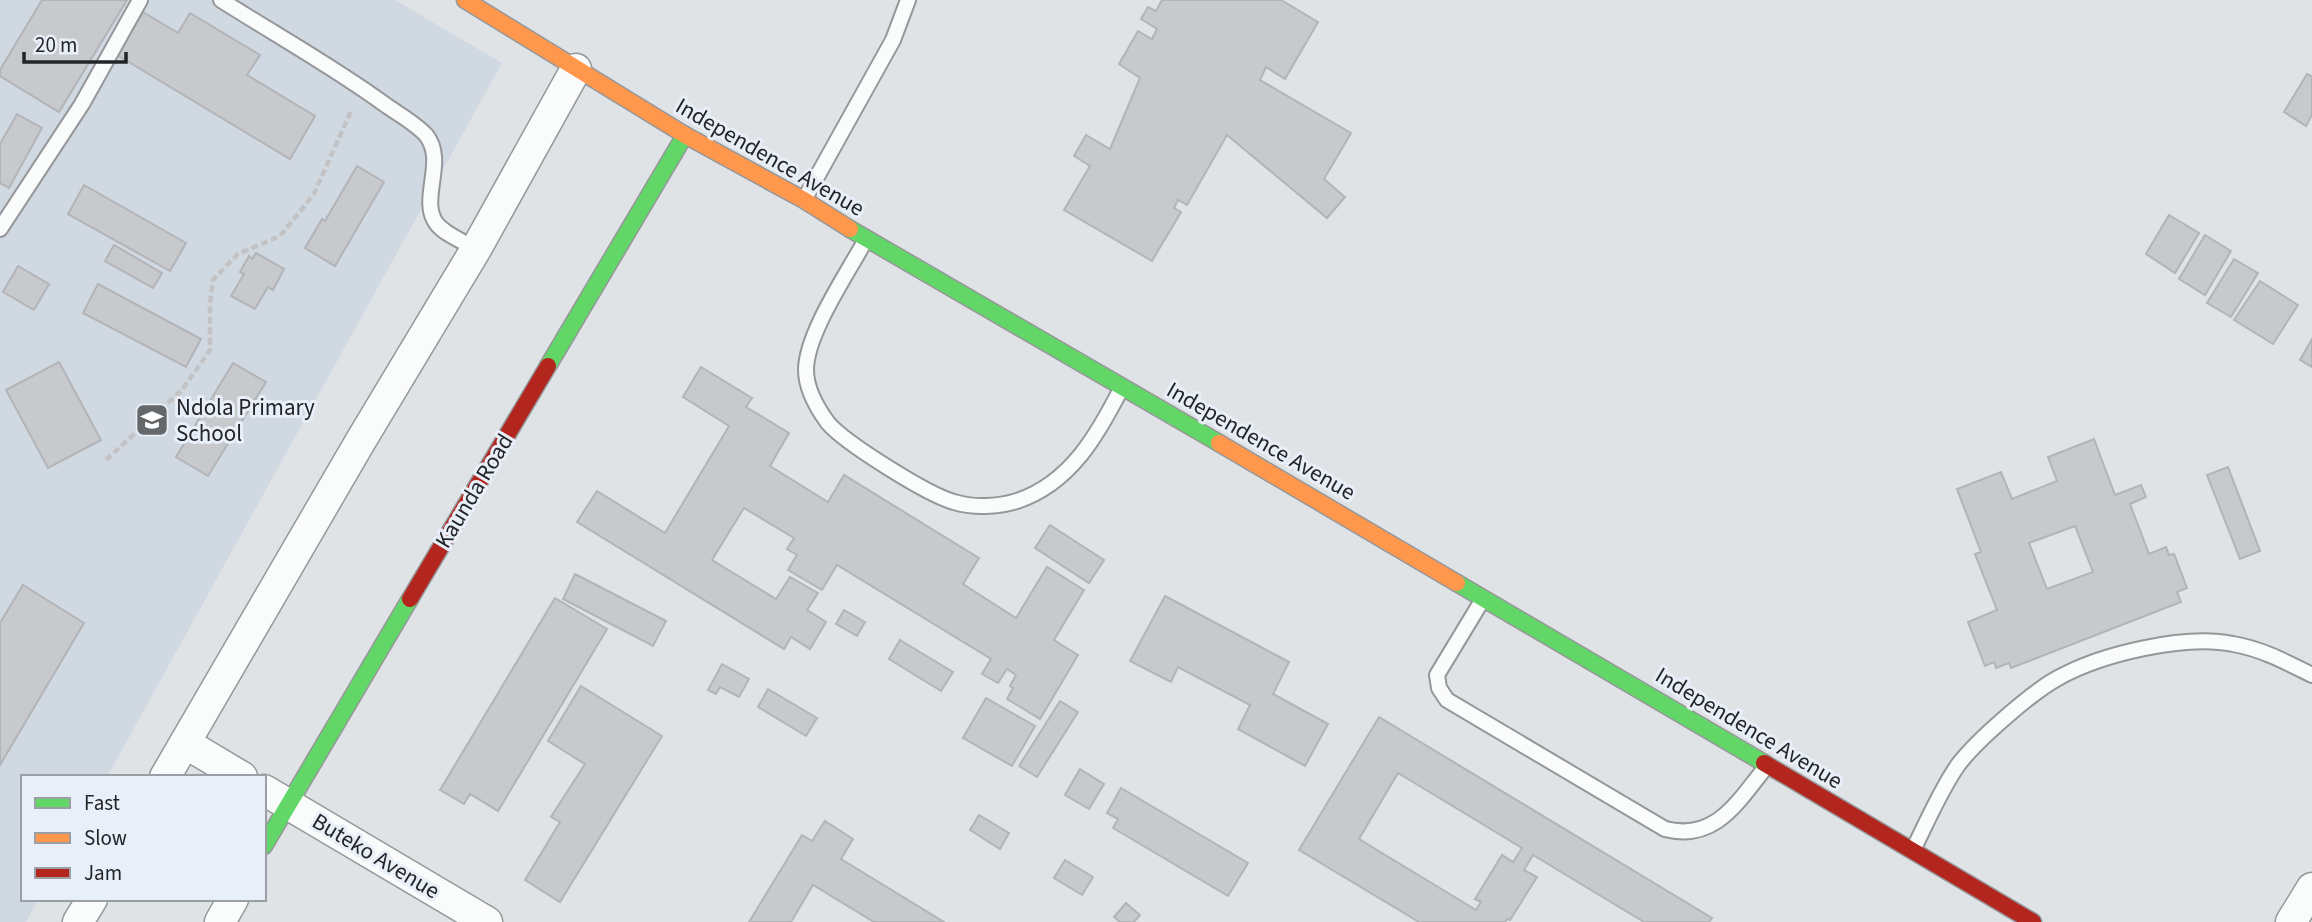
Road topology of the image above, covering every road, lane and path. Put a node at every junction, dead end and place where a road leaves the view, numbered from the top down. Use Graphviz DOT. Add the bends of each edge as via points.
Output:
graph roads {
  1 [pos="141,0"];
  2 [pos="220,0"];
  3 [pos="465,0"];
  4 [pos="908,0"];
  5 [pos="576,69"];
  6 [pos="362,88"];
  7 [pos="684,135"];
  8 [pos="804,200"];
  9 [pos="0,229"];
  10 [pos="866,239"];
  11 [pos="476,249"];
  12 [pos="1123,386"];
  13 [pos="106,460"];
  14 [pos="1483,598"];
  15 [pos="2312,675"];
  16 [pos="185,743"];
  17 [pos="1768,764"];
  18 [pos="166,775"];
  19 [pos="239,775"];
  20 [pos="277,797"];
  21 [pos="266,838"];
  22 [pos="1912,851"];
  23 [pos="2312,888"];
  24 [pos="91,901"];
  25 [pos="232,901"];
  26 [pos="78,922"];
  27 [pos="220,922"];
  28 [pos="487,922"];
  29 [pos="2033,922"];
  30 [pos="2291,922"];
  1 -- 9 [label="lane" via="82,104"];
  2 -- 6 [label="lane"];
  3 -- 5 [label="street, Independence Avenue"];
  4 -- 8 [label="lane" via="893,40"];
  5 -- 7 [label="street, Independence Avenue"];
  5 -- 11 [label="street"];
  6 -- 11 [label="lane" via="424,133 435,158 434,221"];
  6 -- 13 [label="path" via="314,194 280,236 238,254 214,280 210,350 182,390"];
  7 -- 8 [label="street, Independence Avenue"];
  7 -- 20 [label="street, Kaunda Road"];
  8 -- 10 [label="street, Independence Avenue"];
  10 -- 12 [label="street, Independence Avenue"];
  10 -- 12 [label="lane" via="819,326 807,355 806,374 812,398 829,424 916,483 953,502 988,506 1017,501 1044,488 1077,462"];
  11 -- 16 [label="street"];
  12 -- 14 [label="street, Independence Avenue"];
  14 -- 17 [label="street, Independence Avenue"];
  14 -- 17 [label="lane" via="1437,675 1447,700 1665,829 1695,831 1724,818"];
  15 -- 22 [label="lane" via="2266,652 2231,643 2193,641 2085,666 2056,679 1970,751"];
  16 -- 18 [label="street"];
  16 -- 19 [label="street"];
  17 -- 22 [label="street, Independence Avenue"];
  20 -- 21 [label="street, Kaunda Road"];
  20 -- 28 [label="street, Buteko Avenue"];
  22 -- 29 [label="street, Independence Avenue"];
  23 -- 30 [label="street"];
  24 -- 26 [label="street"];
  25 -- 27 [label="street"];
}
